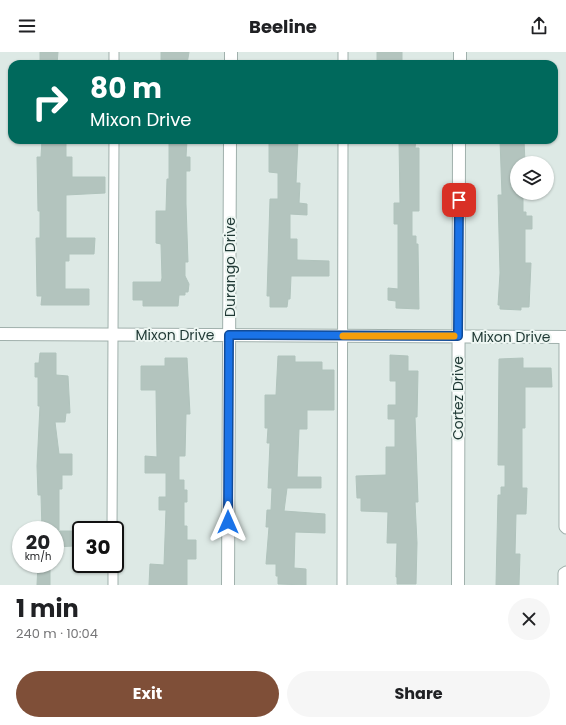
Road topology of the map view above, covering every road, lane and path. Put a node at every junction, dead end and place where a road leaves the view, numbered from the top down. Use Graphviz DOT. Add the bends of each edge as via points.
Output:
graph roads {
  1 [pos="114,144"];
  2 [pos="230,144"];
  3 [pos="343,144"];
  4 [pos="459,144"];
  5 [pos="0,334"];
  6 [pos="112,334"];
  7 [pos="229,335"];
  8 [pos="342,336"];
  9 [pos="458,336"];
  10 [pos="565,337"];
  11 [pos="112,521"];
  12 [pos="566,529"];
  13 [pos="566,571"];
  14 [pos="112,573"];
  15 [pos="113,585"];
  16 [pos="228,585"];
  17 [pos="342,585"];
  18 [pos="458,585"];
  19 [pos="563,585"];
  1 -- 6 [label="lane"];
  2 -- 7 [label="street, Durango Drive"];
  3 -- 8 [label="lane"];
  4 -- 9 [label="street, Cortez Drive"];
  5 -- 6 [label="street, Mixon Drive"];
  6 -- 7 [label="street, Mixon Drive"];
  6 -- 11 [label="lane"];
  7 -- 8 [label="street, Mixon Drive"];
  7 -- 16 [label="street, Durango Drive"];
  8 -- 9 [label="street, Mixon Drive"];
  8 -- 17 [label="lane"];
  9 -- 10 [label="street, Mixon Drive"];
  9 -- 18 [label="street, Cortez Drive"];
  10 -- 12 [label="lane"];
  13 -- 19 [label="lane" via="563,573"];
  14 -- 15 [label="lane"];
}
